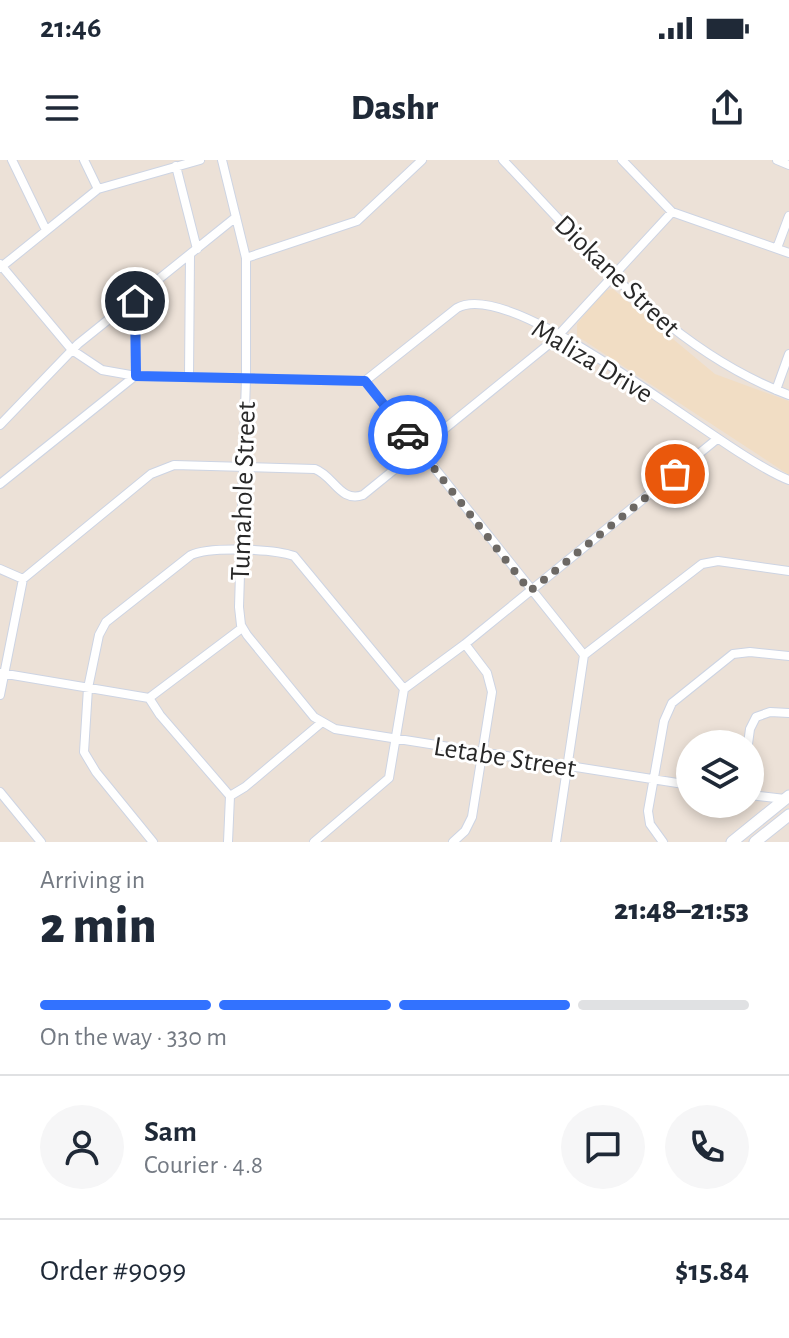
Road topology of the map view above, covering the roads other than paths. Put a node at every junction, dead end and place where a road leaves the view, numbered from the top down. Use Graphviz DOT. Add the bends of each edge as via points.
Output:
graph roads {
  1 [pos="12,160"];
  2 [pos="84,160"];
  3 [pos="156,160"];
  4 [pos="200,160"];
  5 [pos="222,160"];
  6 [pos="422,160"];
  7 [pos="503,160"];
  8 [pos="622,160"];
  9 [pos="777,160"];
  10 [pos="789,165"];
  11 [pos="176,166"];
  12 [pos="160,170"];
  13 [pos="98,189"];
  14 [pos="672,212"];
  15 [pos="789,216"];
  16 [pos="236,217"];
  17 [pos="46,230"];
  18 [pos="777,248"];
  19 [pos="194,252"];
  20 [pos="789,253"];
  21 [pos="246,258"];
  22 [pos="1,266"];
  23 [pos="612,275"];
  24 [pos="135,301"];
  25 [pos="560,334"];
  26 [pos="72,350"];
  27 [pos="789,354"];
  28 [pos="136,376"];
  29 [pos="189,377"];
  30 [pos="246,378"];
  31 [pos="365,381"];
  32 [pos="776,390"];
  33 [pos="789,395"];
  34 [pos="0,425"];
  35 [pos="717,439"];
  36 [pos="420,450"];
  37 [pos="242,465"];
  38 [pos="789,480"];
  39 [pos="0,484"];
  40 [pos="240,551"];
  41 [pos="0,569"];
  42 [pos="789,571"];
  43 [pos="23,579"];
  44 [pos="530,591"];
  45 [pos="242,628"];
  46 [pos="465,644"];
  47 [pos="584,655"];
  48 [pos="789,656"];
  49 [pos="1,673"];
  50 [pos="88,688"];
  51 [pos="404,689"];
  52 [pos="0,695"];
  53 [pos="149,698"];
  54 [pos="789,713"];
  55 [pos="321,723"];
  56 [pos="751,730"];
  57 [pos="397,739"];
  58 [pos="483,753"];
  59 [pos="568,767"];
  60 [pos="654,780"];
  61 [pos="676,783"];
  62 [pos="0,792"];
  63 [pos="230,796"];
  64 [pos="764,797"];
  65 [pos="785,800"];
  66 [pos="789,816"];
  67 [pos="41,842"];
  68 [pos="153,842"];
  69 [pos="228,842"];
  70 [pos="314,842"];
  71 [pos="453,842"];
  72 [pos="556,842"];
  73 [pos="663,842"];
  74 [pos="732,842"];
  75 [pos="755,842"];
  1 -- 17 [label="street"];
  2 -- 13 [label="street"];
  3 -- 12 [label="street"];
  4 -- 11 [label="street"];
  5 -- 16 [label="street, Tumahole Street"];
  6 -- 21 [label="street" via="357,221"];
  7 -- 23 [label="street, Diokane Street"];
  8 -- 14 [label="street"];
  9 -- 10 [label="street"];
  11 -- 12 [label="street"];
  11 -- 19 [label="street"];
  12 -- 13 [label="street"];
  13 -- 17 [label="street"];
  14 -- 18 [label="street"];
  14 -- 23 [label="street"];
  15 -- 18 [label="street"];
  16 -- 19 [label="street"];
  16 -- 21 [label="street, Tumahole Street"];
  17 -- 22 [label="street"];
  18 -- 20 [label="street"];
  19 -- 24 [label="street"];
  19 -- 29 [label="street"];
  21 -- 30 [label="street, Tumahole Street"];
  22 -- 26 [label="street"];
  23 -- 25 [label="street"];
  23 -- 32 [label="street, Diokane Street" via="694,345"];
  24 -- 26 [label="street"];
  24 -- 28 [label="street"];
  25 -- 31 [label="street, Maliza Drive" via="491,306 465,304"];
  25 -- 35 [label="street, Maliza Drive"];
  25 -- 36 [label="street"];
  26 -- 28 [label="street" via="102,370"];
  26 -- 34 [label="street"];
  27 -- 32 [label="street"];
  28 -- 29 [label="street"];
  28 -- 39 [label="street"];
  29 -- 30 [label="street"];
  30 -- 31 [label="street"];
  30 -- 37 [label="street, Tumahole Street"];
  31 -- 36 [label="street"];
  32 -- 33 [label="street, Diokane Street"];
  35 -- 38 [label="street, Maliza Drive"];
  35 -- 44 [label="street"];
  36 -- 37 [label="street" via="358,497 345,495 315,469"];
  36 -- 44 [label="street"];
  37 -- 40 [label="street, Tumahole Street"];
  37 -- 43 [label="street" via="174,465 158,470"];
  40 -- 45 [label="street, Tumahole Street"];
  40 -- 50 [label="street" via="191,555 113,615 101,629"];
  40 -- 51 [label="street" via="291,554 299,560"];
  41 -- 43 [label="street"];
  42 -- 47 [label="street" via="709,561"];
  43 -- 49 [label="street"];
  44 -- 46 [label="street"];
  44 -- 47 [label="street"];
  45 -- 53 [label="street"];
  45 -- 55 [label="street"];
  46 -- 51 [label="street"];
  46 -- 58 [label="street" via="491,682"];
  47 -- 59 [label="street"];
  48 -- 60 [label="street" via="733,654 680,694 664,721"];
  49 -- 50 [label="street"];
  49 -- 52 [label="street"];
  50 -- 53 [label="street"];
  50 -- 68 [label="street" via="84,752"];
  51 -- 57 [label="street"];
  53 -- 63 [label="street"];
  54 -- 56 [label="street" via="756,717"];
  55 -- 57 [label="street, Letabe Street"];
  55 -- 63 [label="street"];
  57 -- 58 [label="street, Letabe Street"];
  57 -- 70 [label="street" via="384,784"];
  58 -- 59 [label="street, Letabe Street"];
  58 -- 71 [label="street" via="470,824"];
  59 -- 60 [label="street, Letabe Street"];
  59 -- 72 [label="street"];
  60 -- 61 [label="street, Letabe Street"];
  60 -- 73 [label="street" via="647,818"];
  62 -- 67 [label="street"];
  63 -- 69 [label="street"];
  64 -- 65 [label="street"];
  65 -- 66 [label="street"];
  65 -- 74 [label="street"];
  66 -- 75 [label="street"];
}
